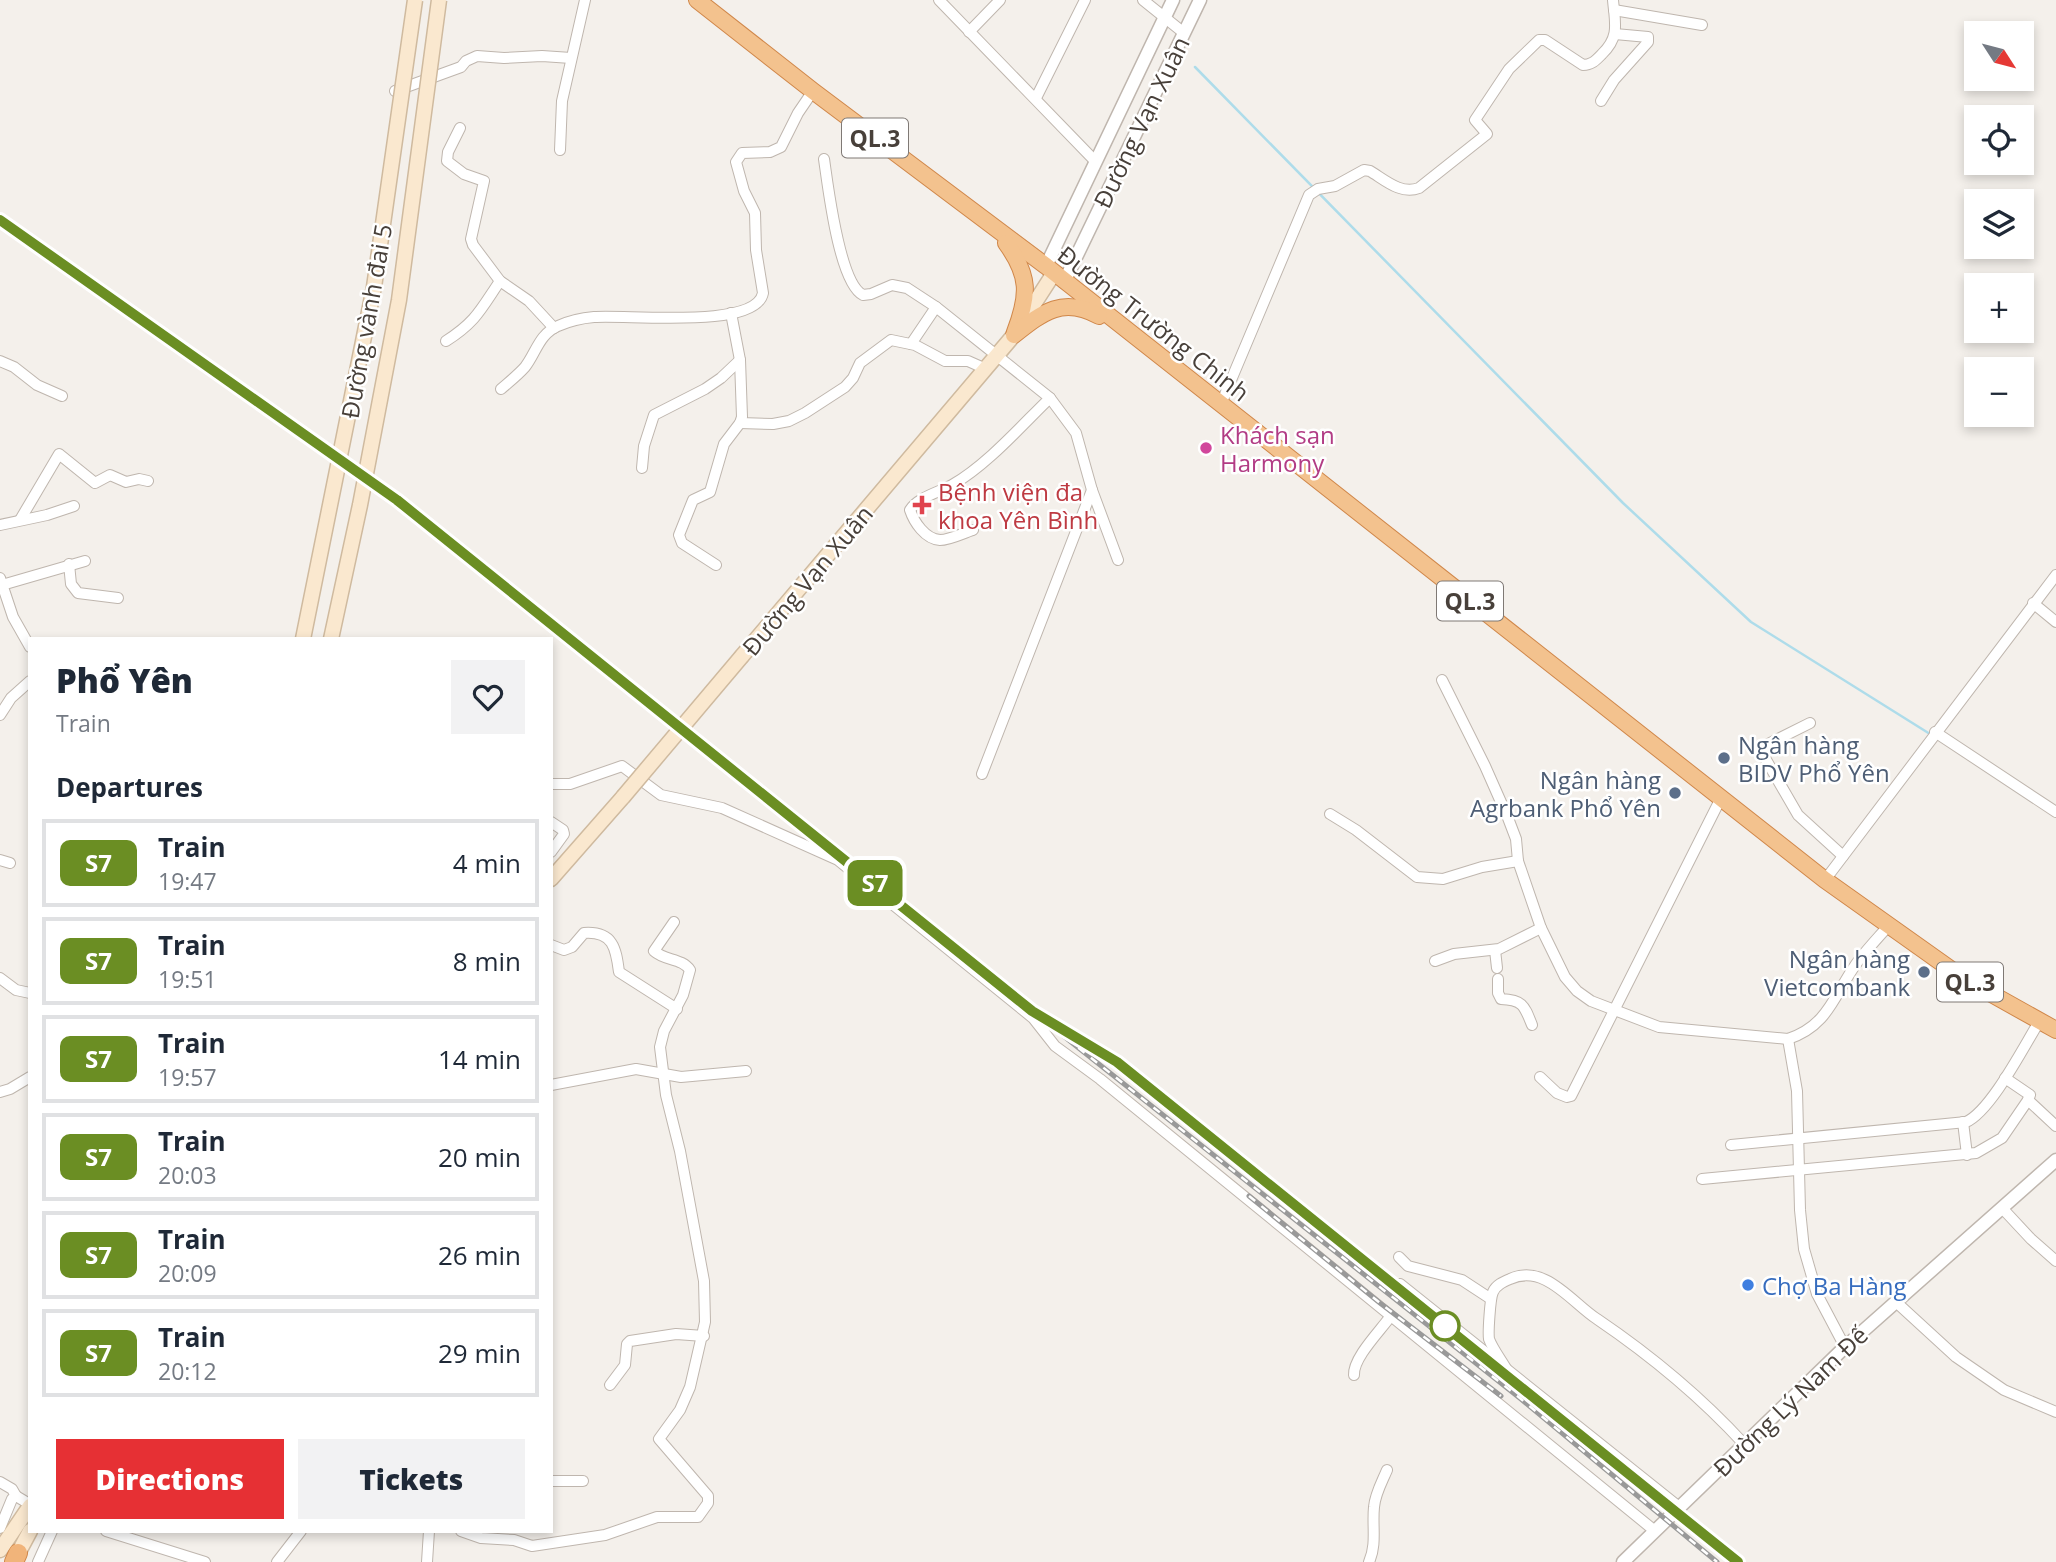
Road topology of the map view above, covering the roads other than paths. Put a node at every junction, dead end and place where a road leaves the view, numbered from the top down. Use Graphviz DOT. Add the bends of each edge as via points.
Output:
graph roads {
  1 [pos="415,0"];
  2 [pos="439,0"];
  3 [pos="585,0"];
  4 [pos="697,0"];
  5 [pos="939,0"];
  6 [pos="1000,0"];
  7 [pos="1085,0"];
  8 [pos="1143,0"];
  9 [pos="1173,0"];
  10 [pos="1200,0"];
  11 [pos="1613,5"];
  12 [pos="1164,19"];
  13 [pos="1702,25"];
  14 [pos="969,32"];
  15 [pos="1184,33"];
  16 [pos="1615,34"];
  17 [pos="571,58"];
  18 [pos="395,91"];
  19 [pos="813,91"];
  20 [pos="1036,98"];
  21 [pos="1601,101"];
  22 [pos="460,128"];
  23 [pos="560,150"];
  24 [pos="824,159"];
  25 [pos="1096,162"];
  26 [pos="996,229"];
  27 [pos="1055,274"];
  28 [pos="500,281"];
  29 [pos="936,307"];
  30 [pos="731,313"];
  31 [pos="554,328"];
  32 [pos="1127,332"];
  33 [pos="1014,335"];
  34 [pos="446,341"];
  35 [pos="911,344"];
  36 [pos="998,355"];
  37 [pos="740,360"];
  38 [pos="0,361"];
  39 [pos="986,369"];
  40 [pos="501,389"];
  41 [pos="62,396"];
  42 [pos="1050,398"];
  43 [pos="1221,404"];
  44 [pos="740,424"];
  45 [pos="642,468"];
  46 [pos="148,481"];
  47 [pos="1092,490"];
  48 [pos="74,506"];
  49 [pos="20,520"];
  50 [pos="0,525"];
  51 [pos="973,530"];
  52 [pos="1118,560"];
  53 [pos="85,561"];
  54 [pos="68,564"];
  55 [pos="716,565"];
  56 [pos="2056,575"];
  57 [pos="1,581"];
  58 [pos="118,598"];
  59 [pos="2034,603"];
  60 [pos="2056,622"];
  61 [pos="303,637"];
  62 [pos="331,637"];
  63 [pos="28,643"];
  64 [pos="1442,680"];
  65 [pos="28,683"];
  66 [pos="0,715"];
  67 [pos="1810,723"];
  68 [pos="1935,732"];
  69 [pos="982,774"];
  70 [pos="553,784"];
  71 [pos="1721,798"];
  72 [pos="2056,811"];
  73 [pos="1330,814"];
  74 [pos="553,823"];
  75 [pos="553,849"];
  76 [pos="1843,856"];
  77 [pos="1518,861"];
  78 [pos="553,878"];
  79 [pos="1825,880"];
  80 [pos="674,922"];
  81 [pos="1890,924"];
  82 [pos="1541,928"];
  83 [pos="553,946"];
  84 [pos="1495,950"];
  85 [pos="1435,961"];
  86 [pos="1497,968"];
  87 [pos="0,978"];
  88 [pos="1498,979"];
  89 [pos="28,993"];
  90 [pos="677,1009"];
  91 [pos="1613,1010"];
  92 [pos="2039,1022"];
  93 [pos="1532,1025"];
  94 [pos="2056,1030"];
  95 [pos="1788,1039"];
  96 [pos="746,1071"];
  97 [pos="663,1073"];
  98 [pos="1540,1077"];
  99 [pos="28,1078"];
  100 [pos="2005,1078"];
  101 [pos="553,1085"];
  102 [pos="0,1092"];
  103 [pos="2028,1100"];
  104 [pos="1963,1122"];
  105 [pos="2056,1126"];
  106 [pos="1798,1137"];
  107 [pos="1731,1145"];
  108 [pos="1966,1155"];
  109 [pos="2056,1160"];
  110 [pos="1799,1169"];
  111 [pos="1702,1179"];
  112 [pos="2003,1209"];
  113 [pos="1399,1257"];
  114 [pos="2056,1261"];
  115 [pos="1400,1284"];
  116 [pos="1491,1299"];
  117 [pos="1896,1302"];
  118 [pos="1390,1317"];
  119 [pos="704,1336"];
  120 [pos="1845,1347"];
  121 [pos="1508,1372"];
  122 [pos="1354,1375"];
  123 [pos="610,1385"];
  124 [pos="2056,1412"];
  125 [pos="1744,1444"];
  126 [pos="1387,1470"];
  127 [pos="553,1481"];
  128 [pos="583,1481"];
  129 [pos="0,1482"];
  130 [pos="25,1500"];
  131 [pos="1679,1507"];
  132 [pos="6,1529"];
  133 [pos="1654,1531"];
  134 [pos="29,1533"];
  135 [pos="51,1533"];
  136 [pos="112,1533"];
  137 [pos="299,1533"];
  138 [pos="429,1533"];
  139 [pos="467,1533"];
  140 [pos="520,1536"];
  141 [pos="0,1550"];
  142 [pos="15,1559"];
  143 [pos="38,1562"];
  144 [pos="205,1562"];
  145 [pos="277,1562"];
  146 [pos="427,1562"];
  147 [pos="1369,1562"];
  148 [pos="1623,1562"];
  1 -- 61 [label="main road, Đường vành đai 5, bridge" via="374,286"];
  2 -- 62 [label="main road, Đường vành đai 5, bridge" via="399,300"];
  3 -- 17 [label="street"];
  4 -- 19 [label="highway, Đường Trường Chinh / QL.3"];
  5 -- 14 [label="street"];
  6 -- 14 [label="street"];
  7 -- 20 [label="street"];
  8 -- 12 [label="street"];
  9 -- 12 [label="street, Đường Vạn Xuân"];
  10 -- 15 [label="street, Đường Vạn Xuân"];
  11 -- 13 [label="street"];
  11 -- 16 [label="street"];
  12 -- 15 [label="street"];
  12 -- 25 [label="street, Đường Vạn Xuân"];
  14 -- 20 [label="street"];
  15 -- 27 [label="street, Đường Vạn Xuân"];
  16 -- 21 [label="street" via="1643,35 1648,41"];
  16 -- 43 [label="street" via="1609,47 1588,65 1539,40 1509,69 1475,120 1487,134 1419,188 1403,191 1364,170 1306,199"];
  17 -- 18 [label="street" via="477,56 461,67"];
  17 -- 23 [label="street" via="562,101"];
  19 -- 26 [label="highway, Đường Trường Chinh / QL.3"];
  19 -- 30 [label="street" via="781,147 738,156 738,172 755,213 763,293 758,304"];
  20 -- 25 [label="street"];
  22 -- 28 [label="street" via="447,161 484,181 471,239"];
  24 -- 29 [label="street" via="830,208 851,284 863,295 900,285"];
  25 -- 27 [label="street, Đường Vạn Xuân"];
  26 -- 27 [label="highway, Đường Trường Chinh / QL.3"];
  26 -- 33 [label="highway" via="1020,265 1026,284 1024,310"];
  27 -- 32 [label="highway, Đường Trường Chinh / QL.3"];
  27 -- 33 [label="main road, Đường Vạn Xuân"];
  28 -- 31 [label="street" via="529,301"];
  28 -- 34 [label="street" via="483,310"];
  29 -- 35 [label="street"];
  29 -- 36 [label="street"];
  30 -- 31 [label="street" via="595,317"];
  30 -- 37 [label="street"];
  31 -- 40 [label="street"];
  32 -- 33 [label="highway" via="1092,312 1069,306 1040,315"];
  32 -- 43 [label="highway, Đường Trường Chinh / QL.3"];
  33 -- 36 [label="main road, Đường Vạn Xuân"];
  35 -- 39 [label="street" via="945,361"];
  35 -- 44 [label="street" via="891,340 883,345 860,363 845,387 789,421"];
  36 -- 39 [label="main road, Đường Vạn Xuân"];
  36 -- 42 [label="street"];
  37 -- 44 [label="street"];
  37 -- 45 [label="street" via="705,389 654,415"];
  38 -- 41 [label="street"];
  39 -- 78 [label="main road, Đường Vạn Xuân, bridge"];
  42 -- 47 [label="street" via="1076,433"];
  42 -- 51 [label="street" via="956,483 910,510 918,527 940,540"];
  43 -- 71 [label="highway, Đường Trường Chinh / QL.3"];
  44 -- 55 [label="street" via="723,444 710,492 693,500 679,536 682,543"];
  46 -- 49 [label="street" via="126,482 110,475 95,483 58,454"];
  47 -- 52 [label="street"];
  47 -- 69 [label="street"];
  48 -- 49 [label="street"];
  49 -- 50 [label="street"];
  53 -- 54 [label="street"];
  54 -- 57 [label="street"];
  54 -- 58 [label="street" via="71,584 78,593"];
  56 -- 59 [label="street"];
  57 -- 63 [label="street"];
  59 -- 60 [label="street"];
  59 -- 68 [label="street"];
  64 -- 77 [label="street" via="1504,808 1516,839"];
  65 -- 66 [label="street"];
  67 -- 76 [label="street" via="1768,744 1765,758 1798,815"];
  68 -- 72 [label="street"];
  68 -- 76 [label="street"];
  70 -- 118 [label="street" via="570,784 622,766 661,795 722,808 838,860 1032,1018 1055,1046"];
  71 -- 79 [label="highway, Đường Trường Chinh / QL.3"];
  71 -- 91 [label="street"];
  73 -- 77 [label="street" via="1418,877 1443,878"];
  74 -- 75 [label="street" via="564,834"];
  76 -- 79 [label="street"];
  77 -- 82 [label="street"];
  79 -- 81 [label="highway, Đường Trường Chinh / QL.3"];
  80 -- 90 [label="street" via="654,951 689,967"];
  81 -- 92 [label="highway, Đường Trường Chinh / QL.3" via="1963,978"];
  81 -- 95 [label="street" via="1852,970 1825,1014 1805,1033"];
  82 -- 84 [label="street"];
  82 -- 91 [label="street" via="1577,991"];
  83 -- 90 [label="street" via="564,950 572,947 584,933 607,937 620,972"];
  84 -- 85 [label="street"];
  84 -- 86 [label="street"];
  87 -- 89 [label="street"];
  88 -- 93 [label="street" via="1501,999 1524,1006"];
  90 -- 97 [label="street" via="660,1039"];
  91 -- 95 [label="street" via="1659,1027"];
  91 -- 98 [label="street" via="1571,1096 1557,1093"];
  92 -- 94 [label="highway, Đường Trường Chinh / QL.3"];
  92 -- 100 [label="street"];
  95 -- 106 [label="street" via="1797,1091"];
  96 -- 97 [label="street" via="681,1077"];
  97 -- 101 [label="street" via="636,1069"];
  97 -- 119 [label="street" via="704,1281"];
  99 -- 102 [label="street"];
  100 -- 103 [label="street" via="2026,1092"];
  100 -- 104 [label="street" via="1978,1114"];
  103 -- 105 [label="street"];
  103 -- 108 [label="street" via="2002,1138"];
  104 -- 106 [label="street"];
  104 -- 108 [label="street"];
  106 -- 107 [label="street"];
  106 -- 110 [label="street"];
  108 -- 110 [label="street"];
  109 -- 112 [label="street, Đường Lý Nam Đế"];
  110 -- 111 [label="street"];
  110 -- 120 [label="street" via="1808,1271"];
  112 -- 114 [label="street"];
  112 -- 117 [label="street, Đường Lý Nam Đế"];
  113 -- 116 [label="street" via="1408,1266 1462,1280"];
  115 -- 121 [label="street"];
  116 -- 121 [label="street" via="1489,1336"];
  116 -- 125 [label="street" via="1498,1285 1516,1277 1555,1285 1661,1364 1709,1405"];
  117 -- 120 [label="street, Đường Lý Nam Đế"];
  117 -- 124 [label="street" via="1956,1357 2004,1391"];
  118 -- 122 [label="street" via="1354,1367"];
  118 -- 133 [label="street"];
  119 -- 123 [label="street" via="677,1334 630,1341 625,1365"];
  119 -- 140 [label="street" via="685,1399 659,1439 708,1496 702,1514 657,1517 606,1535 533,1546"];
  120 -- 125 [label="street, Đường Lý Nam Đế"];
  121 -- 131 [label="street"];
  125 -- 131 [label="street, Đường Lý Nam Đế"];
  126 -- 147 [label="street" via="1375,1498 1375,1545"];
  127 -- 128 [label="street"];
  129 -- 130 [label="street"];
  130 -- 132 [label="main road"];
  131 -- 133 [label="street, Đường Lý Nam Đế"];
  132 -- 141 [label="main road"];
  133 -- 148 [label="street, Đường Lý Nam Đế"];
  134 -- 142 [label="main road"];
  135 -- 143 [label="street"];
  136 -- 144 [label="street"];
  137 -- 145 [label="street"];
  138 -- 146 [label="street"];
  139 -- 140 [label="street" via="481,1538"];
}
